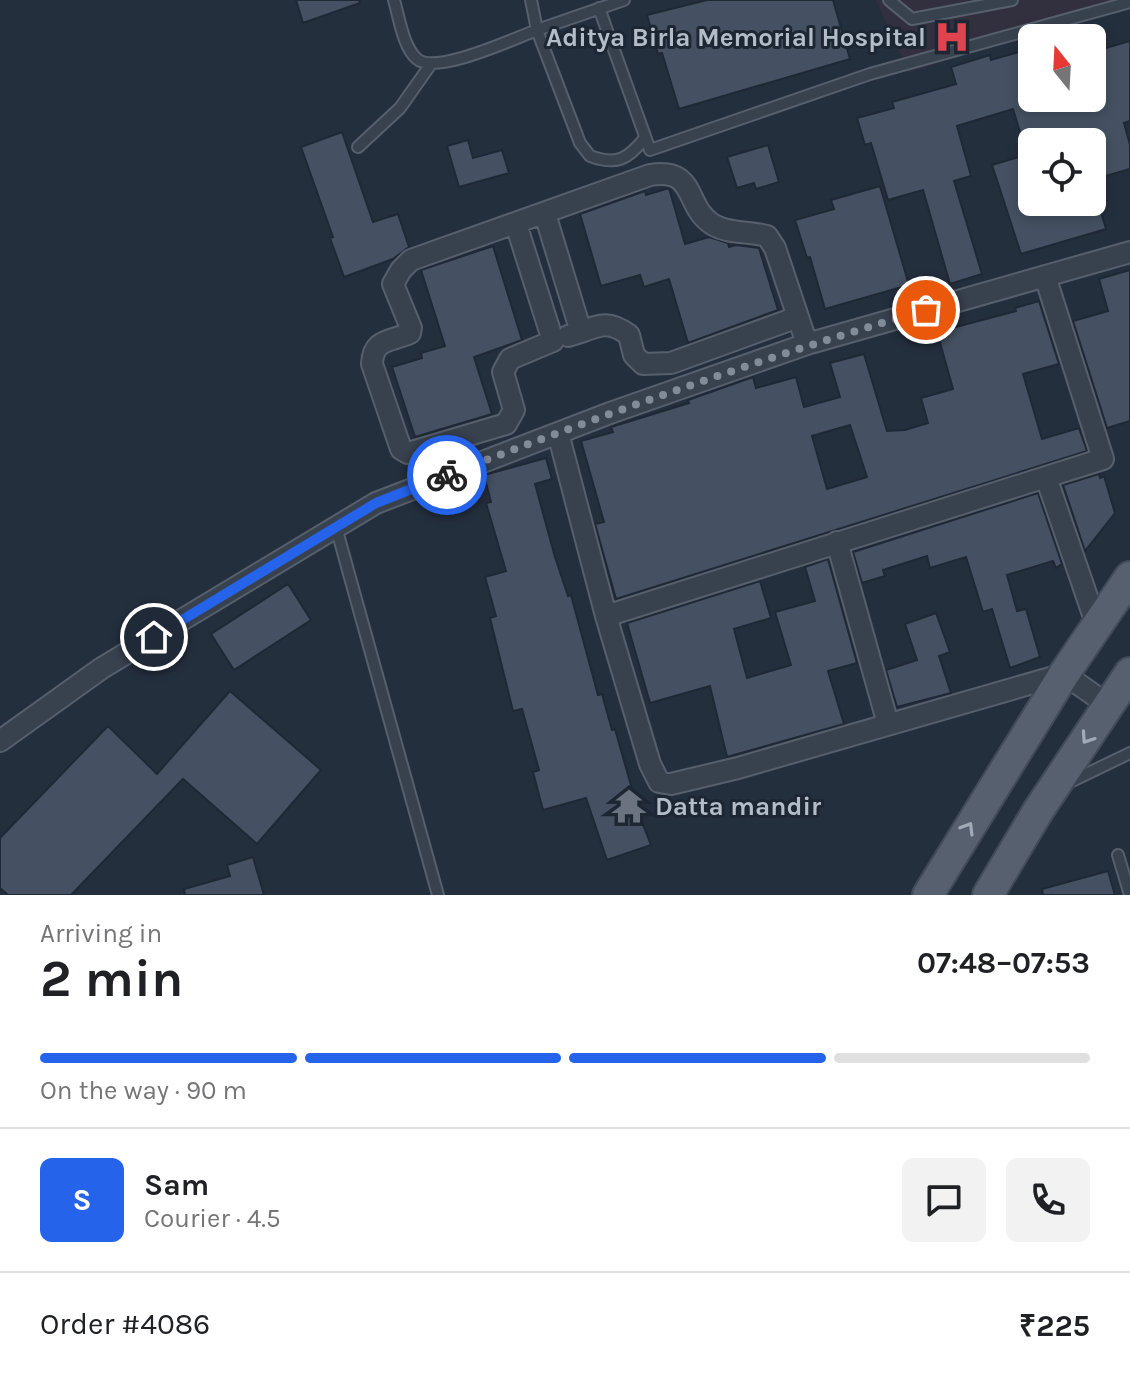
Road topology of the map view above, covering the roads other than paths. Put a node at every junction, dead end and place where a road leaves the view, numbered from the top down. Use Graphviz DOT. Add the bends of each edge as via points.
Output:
graph roads {
  1 [pos="394,0"];
  2 [pos="531,0"];
  3 [pos="624,0"];
  4 [pos="889,0"];
  5 [pos="1012,0"];
  6 [pos="1130,2"];
  7 [pos="599,8"];
  8 [pos="537,30"];
  9 [pos="431,64"];
  10 [pos="645,138"];
  11 [pos="358,147"];
  12 [pos="545,214"];
  13 [pos="516,224"];
  14 [pos="1130,252"];
  15 [pos="1045,276"];
  16 [pos="798,317"];
  17 [pos="581,332"];
  18 [pos="553,341"];
  19 [pos="807,344"];
  20 [pos="558,433"];
  21 [pos="1046,477"];
  22 [pos="336,527"];
  23 [pos="837,542"];
  24 [pos="1130,577"];
  25 [pos="606,616"];
  26 [pos="1097,626"];
  27 [pos="1130,673"];
  28 [pos="1064,674"];
  29 [pos="1108,705"];
  30 [pos="888,724"];
  31 [pos="0,741"];
  32 [pos="1130,753"];
  33 [pos="1052,790"];
  34 [pos="1118,855"];
  35 [pos="438,895"];
  36 [pos="928,895"];
  37 [pos="988,895"];
  38 [pos="1130,895"];
  1 -- 9 [label="lane" via="409,49 417,60"];
  2 -- 8 [label="lane"];
  3 -- 7 [label="lane"];
  4 -- 5 [label="lane" via="912,19"];
  6 -- 10 [label="lane" via="870,74 650,150"];
  7 -- 8 [label="lane"];
  7 -- 10 [label="lane"];
  8 -- 9 [label="lane"];
  8 -- 10 [label="lane" via="580,143 590,156 617,161"];
  9 -- 11 [label="lane" via="400,108"];
  12 -- 13 [label="street"];
  12 -- 16 [label="street" via="650,175 665,172 679,177 715,227 767,236"];
  12 -- 17 [label="street"];
  13 -- 18 [label="street"];
  13 -- 18 [label="street" via="411,260 393,284 410,333 378,345 372,364 401,449 408,453 506,424 514,410 503,372 510,359"];
  14 -- 15 [label="street"];
  15 -- 19 [label="street"];
  15 -- 21 [label="street" via="1103,459"];
  16 -- 17 [label="street" via="654,365 643,364 634,355 629,335 618,327 605,322"];
  16 -- 19 [label="street"];
  17 -- 18 [label="street"];
  19 -- 20 [label="street"];
  20 -- 22 [label="street" via="376,503"];
  20 -- 25 [label="street"];
  21 -- 23 [label="street"];
  21 -- 26 [label="street"];
  22 -- 31 [label="street" via="102,668"];
  22 -- 35 [label="lane"];
  23 -- 25 [label="street"];
  23 -- 30 [label="street"];
  24 -- 26 [label="main road"];
  25 -- 30 [label="street" via="659,782 671,784 738,768"];
  26 -- 28 [label="main road"];
  27 -- 29 [label="main road"];
  28 -- 29 [label="street"];
  28 -- 30 [label="street"];
  36 -- 28 [label="main road, one-way"];
  29 -- 33 [label="main road, one-way"];
  32 -- 33 [label="lane"];
  33 -- 37 [label="main road"];
  34 -- 38 [label="lane"];
}
